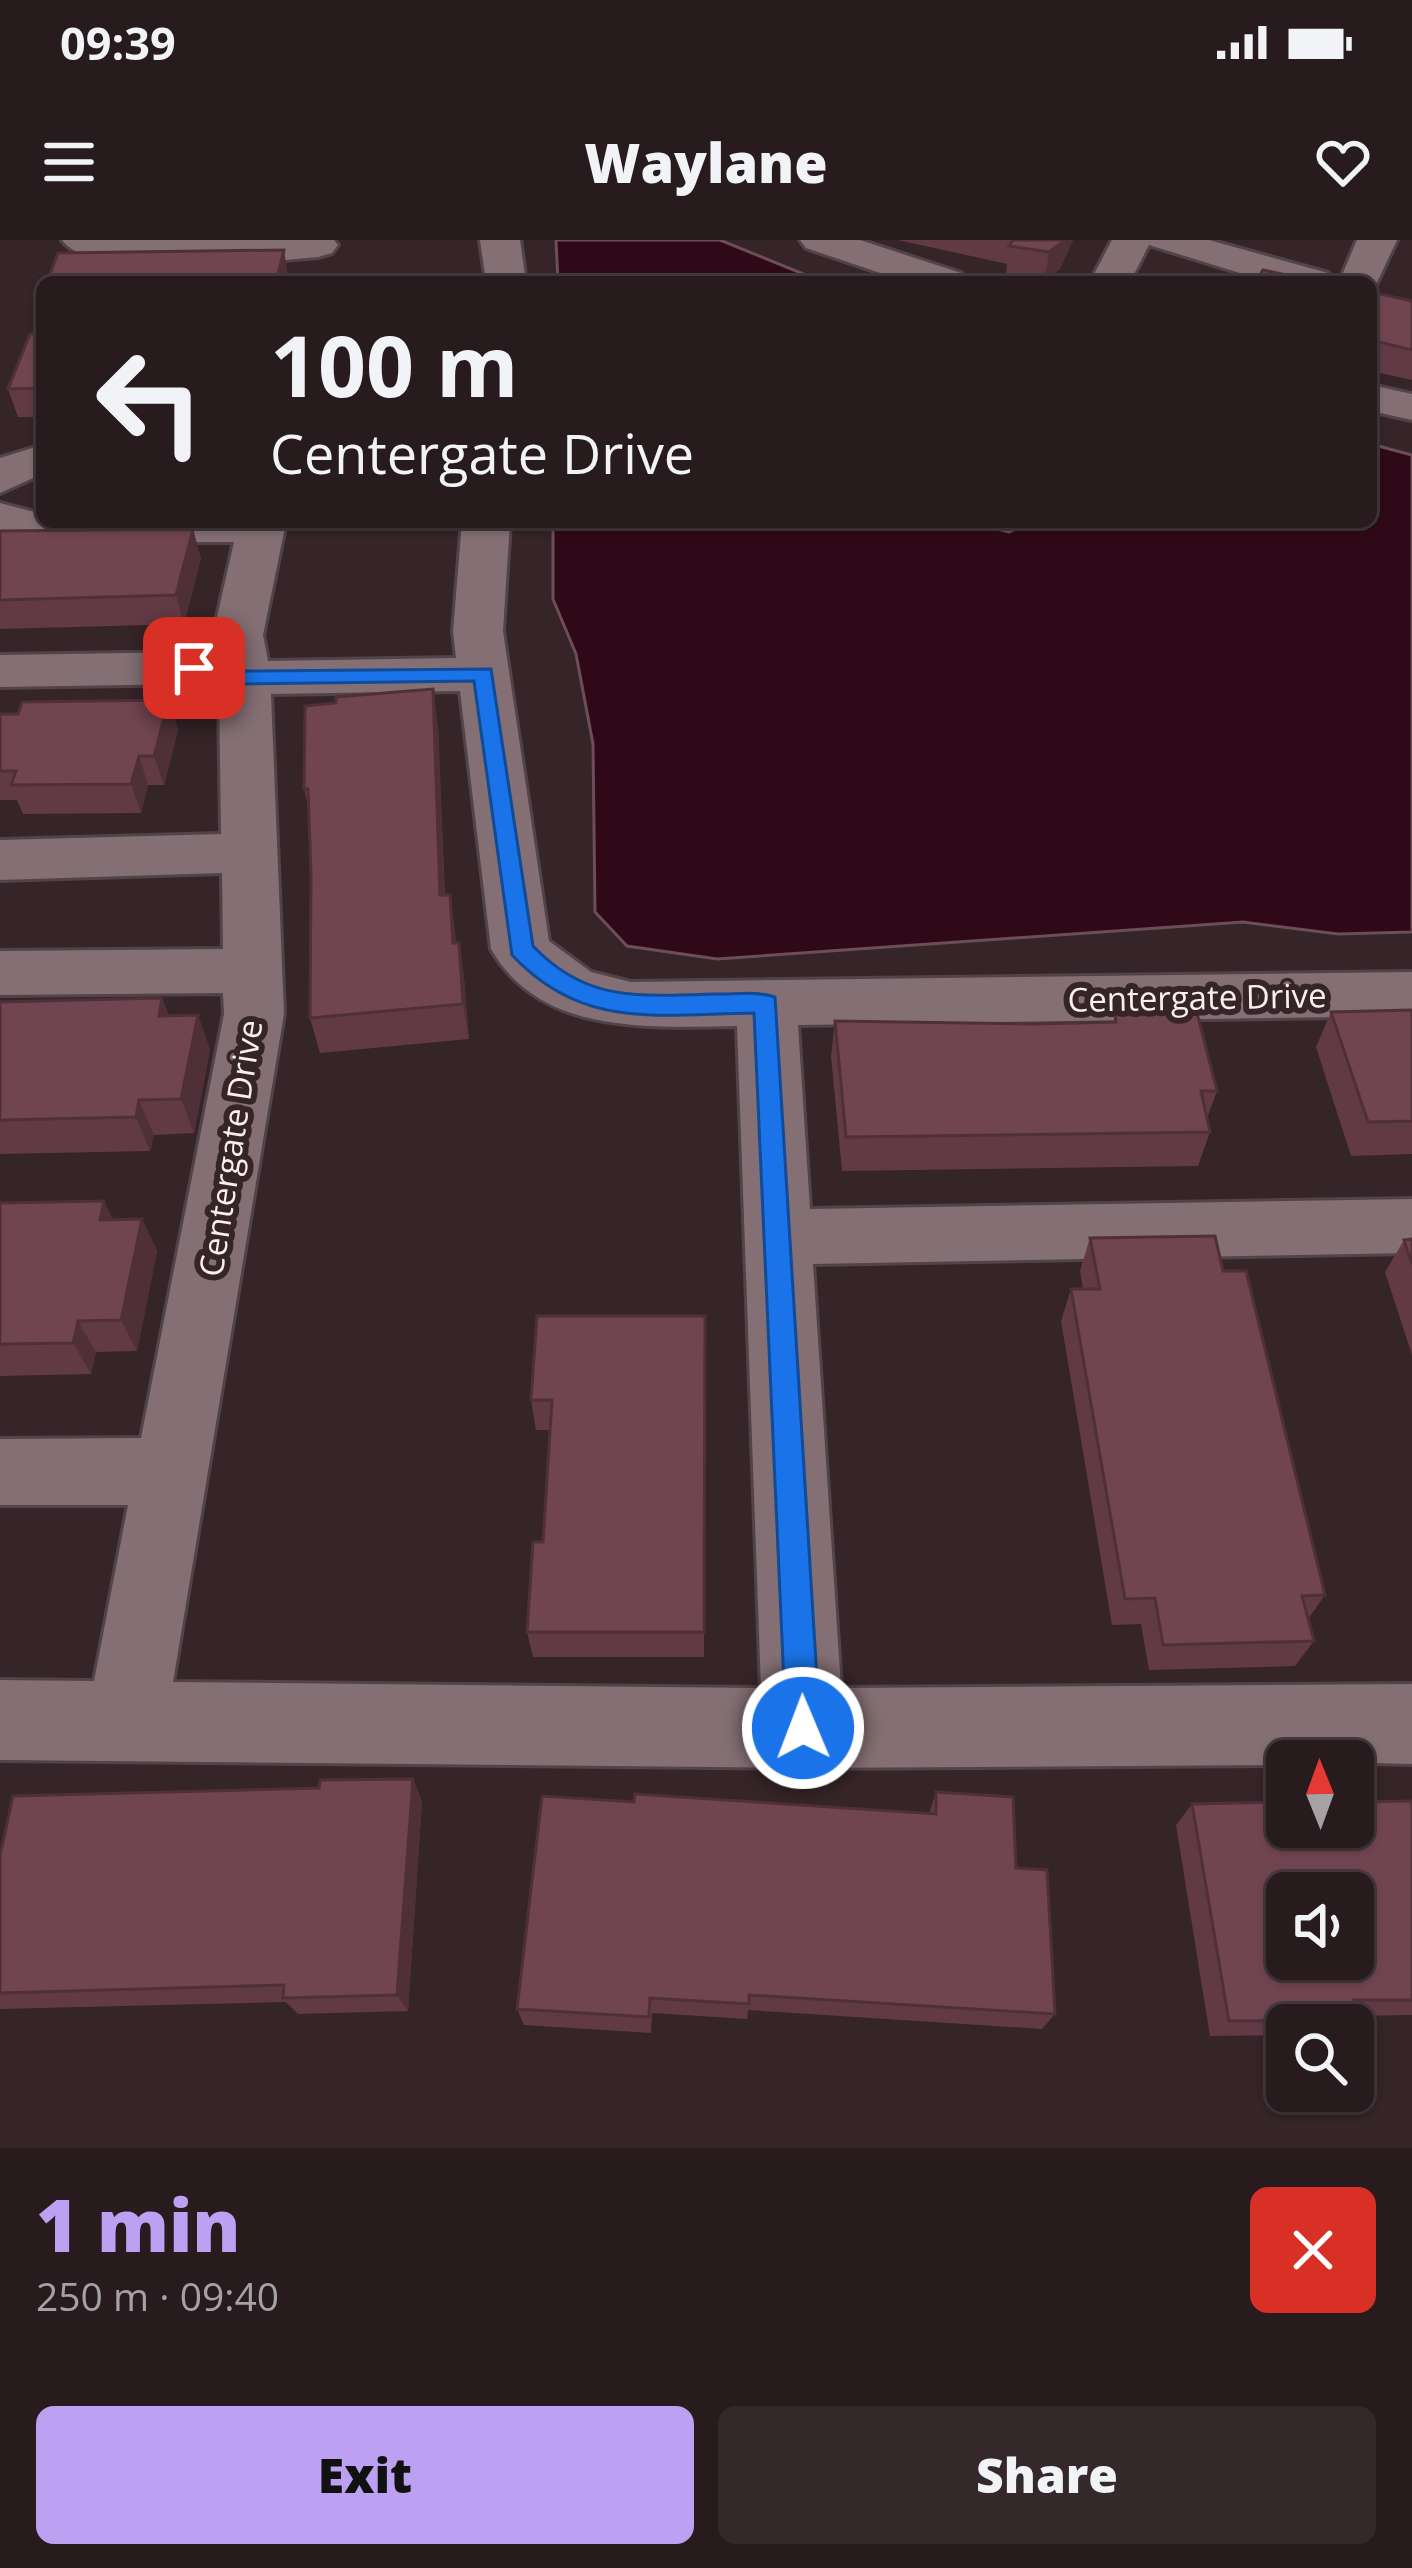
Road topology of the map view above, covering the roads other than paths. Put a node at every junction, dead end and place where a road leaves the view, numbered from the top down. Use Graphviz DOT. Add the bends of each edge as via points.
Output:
graph roads {
  1 [pos="82,240"];
  2 [pos="500,240"];
  3 [pos="820,240"];
  4 [pos="1132,240"];
  5 [pos="1166,240"];
  6 [pos="1377,240"];
  7 [pos="316,256"];
  8 [pos="1223,258"];
  9 [pos="505,276"];
  10 [pos="929,276"];
  11 [pos="1113,276"];
  12 [pos="1291,276"];
  13 [pos="1375,276"];
  14 [pos="1377,399"];
  15 [pos="1412,407"];
  16 [pos="36,461"];
  17 [pos="0,479"];
  18 [pos="0,517"];
  19 [pos="36,527"];
  20 [pos="260,528"];
  21 [pos="486,528"];
  22 [pos="0,671"];
  23 [pos="483,674"];
  24 [pos="244,677"];
  25 [pos="75,682"];
  26 [pos="0,695"];
  27 [pos="250,853"];
  28 [pos="0,860"];
  29 [pos="253,971"];
  30 [pos="0,974"];
  31 [pos="1412,994"];
  32 [pos="766,1003"];
  33 [pos="1412,1226"];
  34 [pos="779,1238"];
  35 [pos="173,1471"];
  36 [pos="0,1472"];
  37 [pos="127,1719"];
  38 [pos="0,1720"];
  39 [pos="1412,1724"];
  40 [pos="803,1728"];
  1 -- 7 [label="street" via="97,250"];
  2 -- 9 [label="street"];
  3 -- 10 [label="street"];
  4 -- 11 [label="street"];
  5 -- 8 [label="street"];
  6 -- 13 [label="street"];
  8 -- 12 [label="street"];
  14 -- 15 [label="street"];
  16 -- 17 [label="street"];
  18 -- 19 [label="street"];
  20 -- 24 [label="street, Centergate Drive" via="238,635"];
  21 -- 23 [label="street, Centergate Drive"];
  22 -- 25 [label="street"];
  23 -- 24 [label="street"];
  23 -- 32 [label="street, Centergate Drive" via="521,949 583,997 631,1005"];
  24 -- 25 [label="street" via="189,692"];
  24 -- 27 [label="street, Centergate Drive"];
  25 -- 26 [label="street"];
  27 -- 28 [label="street"];
  27 -- 29 [label="street, Centergate Drive"];
  29 -- 30 [label="street"];
  29 -- 35 [label="street, Centergate Drive" via="254,1015"];
  31 -- 32 [label="street, Centergate Drive"];
  32 -- 34 [label="street"];
  33 -- 34 [label="street"];
  34 -- 40 [label="street"];
  35 -- 36 [label="street"];
  35 -- 37 [label="street, Centergate Drive"];
  37 -- 38 [label="street"];
  37 -- 40 [label="street"];
  39 -- 40 [label="street"];
}
